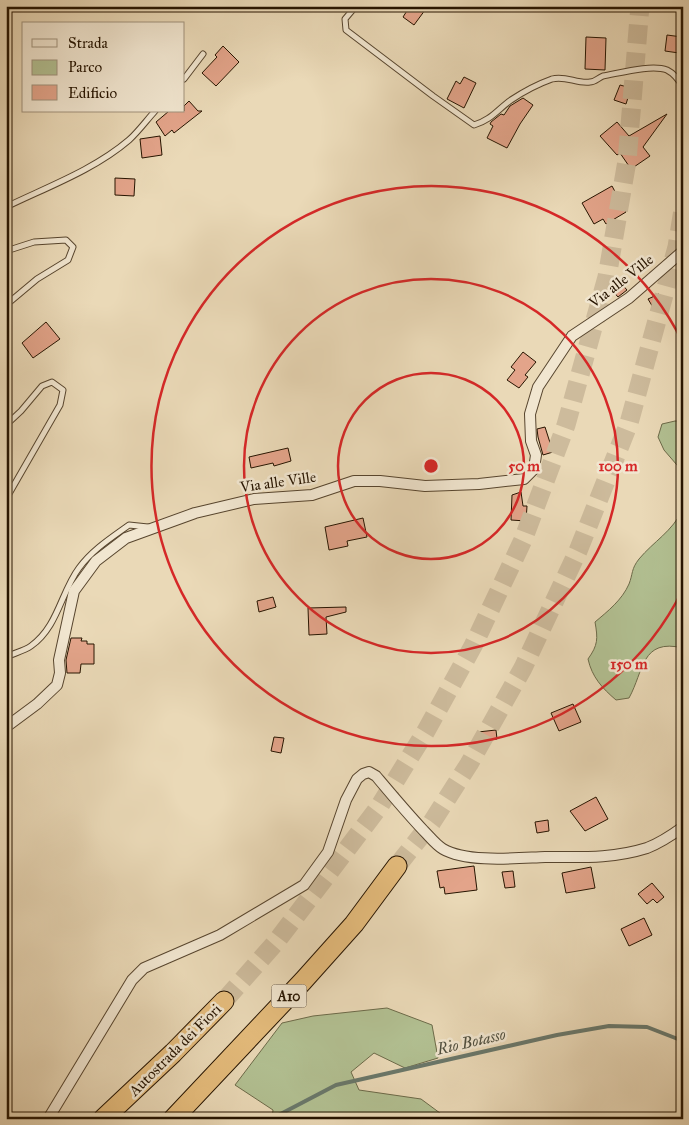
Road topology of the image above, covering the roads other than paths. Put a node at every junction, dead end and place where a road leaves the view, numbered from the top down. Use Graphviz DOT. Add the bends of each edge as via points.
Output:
graph roads {
  1 [pos="356,6"];
  2 [pos="203,54"];
  3 [pos="185,78"];
  4 [pos="683,87"];
  5 [pos="154,112"];
  6 [pos="6,207"];
  7 [pos="6,251"];
  8 [pos="683,251"];
  9 [pos="6,305"];
  10 [pos="6,425"];
  11 [pos="6,500"];
  12 [pos="153,528"];
  13 [pos="6,657"];
  14 [pos="6,727"];
  15 [pos="683,827"];
  16 [pos="397,866"];
  17 [pos="224,1001"];
  18 [pos="48,1119"];
  19 [pos="103,1119"];
  20 [pos="173,1119"];
  1 -- 4 [label="lane" via="346,19 346,30 474,125 486,121 511,100 563,77 585,83 653,68 667,70"];
  2 -- 3 [label="lane"];
  5 -- 6 [label="lane" via="130,140 104,157"];
  7 -- 9 [label="lane" via="34,242 58,240 66,240 73,247 68,260 37,279"];
  8 -- 12 [label="street, Via alle Ville" via="629,298 572,336 538,387 530,414 531,441 536,455 534,469 524,479 425,486 354,481 312,496 254,498"];
  10 -- 11 [label="lane" via="42,386 52,382 63,390 60,405"];
  12 -- 13 [label="lane" via="129,525 100,546 69,583 59,610 44,634 30,646"];
  12 -- 14 [label="street, Via alle Ville" via="126,538 96,561 74,591 57,685"];
  15 -- 18 [label="street" via="648,847 618,854 499,859 453,854 434,841 376,776 369,772 363,774 346,800 328,852 304,884 220,935 144,968 132,980"];
  16 -- 20 [label="highway, A10" via="347,932"];
  17 -- 19 [label="highway, Autostrada dei Fiori"];
}
